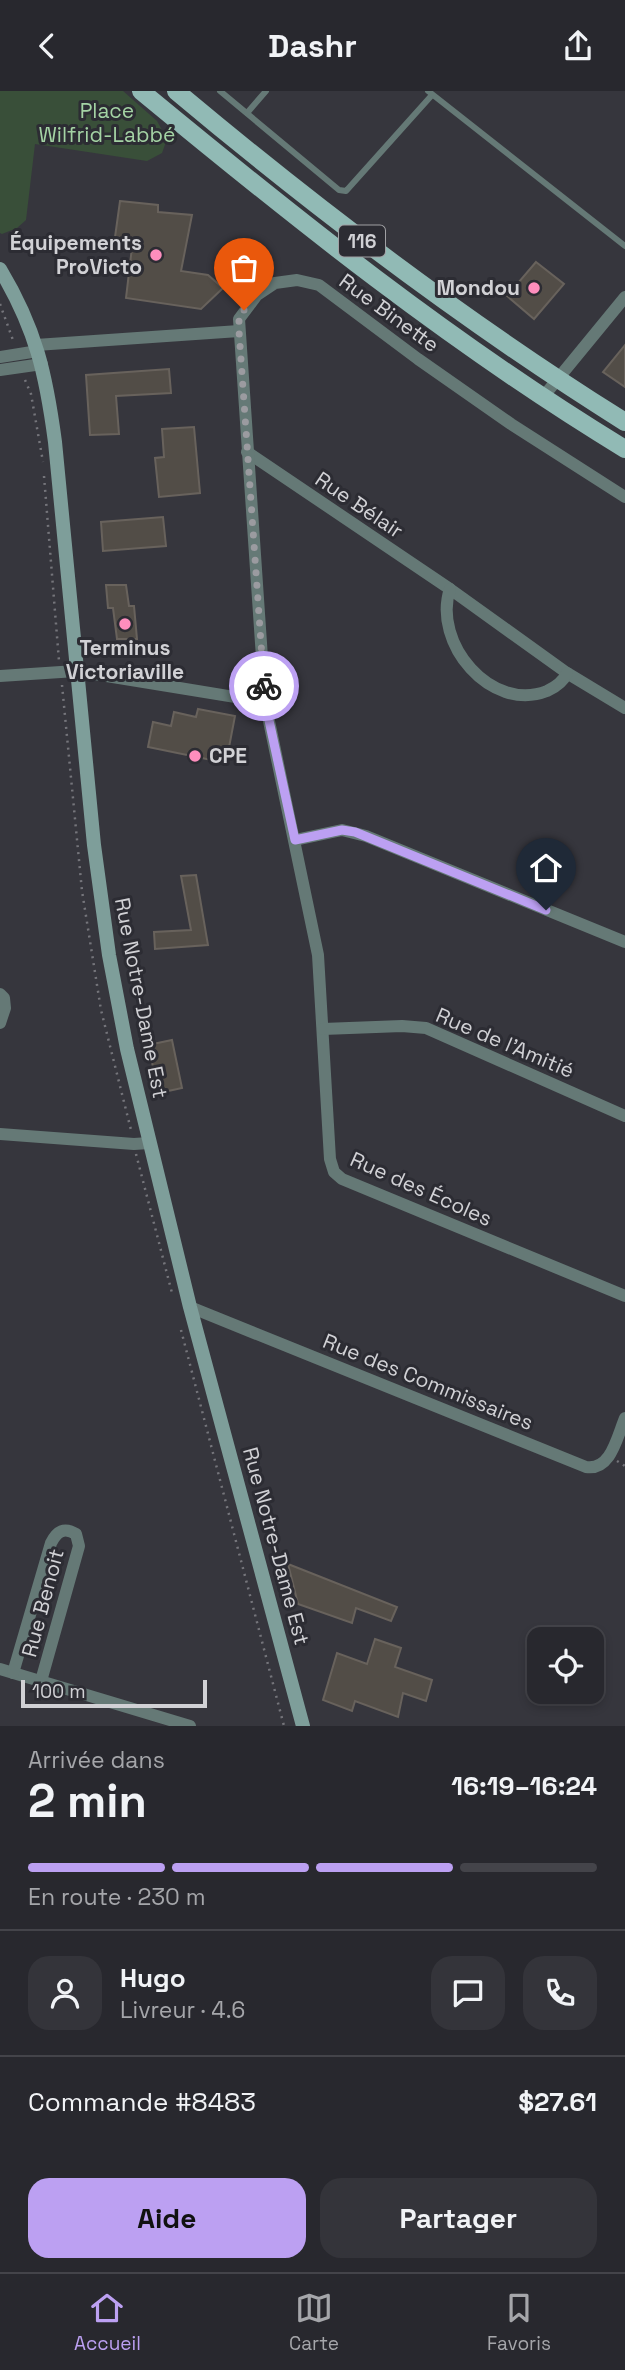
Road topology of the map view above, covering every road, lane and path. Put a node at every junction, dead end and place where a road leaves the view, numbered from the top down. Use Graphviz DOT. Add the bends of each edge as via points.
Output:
graph roads {
  1 [pos="141,91"];
  2 [pos="176,91"];
  3 [pos="220,91"];
  4 [pos="266,91"];
  5 [pos="430,93"];
  6 [pos="247,113"];
  7 [pos="625,246"];
  8 [pos="0,269"];
  9 [pos="625,297"];
  10 [pos="239,331"];
  11 [pos="39,353"];
  12 [pos="0,357"];
  13 [pos="0,370"];
  14 [pos="557,380"];
  15 [pos="543,397"];
  16 [pos="625,422"];
  17 [pos="625,449"];
  18 [pos="247,452"];
  19 [pos="625,497"];
  20 [pos="450,589"];
  21 [pos="76,671"];
  22 [pos="567,673"];
  23 [pos="0,676"];
  24 [pos="265,702"];
  25 [pos="625,708"];
  26 [pos="295,840"];
  27 [pos="625,942"];
  28 [pos="0,994"];
  29 [pos="0,1023"];
  30 [pos="323,1028"];
  31 [pos="625,1116"];
  32 [pos="0,1134"];
  33 [pos="149,1143"];
  34 [pos="625,1296"];
  35 [pos="190,1307"];
  36 [pos="625,1418"];
  37 [pos="0,1669"];
  38 [pos="13,1673"];
  39 [pos="41,1681"];
  40 [pos="190,1726"];
  41 [pos="303,1726"];
  1 -- 15 [label="main road, 116" via="340,253"];
  2 -- 14 [label="main road, 116" via="376,253"];
  3 -- 6 [label="lane"];
  4 -- 6 [label="lane"];
  5 -- 6 [label="lane" via="346,191 339,190"];
  5 -- 7 [label="lane"];
  8 -- 11 [label="street, Rue Notre-Dame Est"];
  9 -- 14 [label="street"];
  10 -- 11 [label="street"];
  10 -- 18 [label="street"];
  10 -- 19 [label="street, Rue Binette" via="244,310 275,283 297,279 319,285 490,409"];
  11 -- 12 [label="street"];
  11 -- 13 [label="street"];
  11 -- 21 [label="street, Rue Notre-Dame Est" via="55,442"];
  14 -- 15 [label="street"];
  14 -- 16 [label="main road, 116"];
  15 -- 17 [label="main road, 116"];
  18 -- 20 [label="street, Rue Bélair"];
  18 -- 24 [label="street"];
  20 -- 22 [label="street, Rue Bélair"];
  20 -- 22 [label="street" via="446,600 450,631 459,655 486,681 504,691 535,696 554,688"];
  21 -- 23 [label="street"];
  21 -- 24 [label="street"];
  21 -- 33 [label="street, Rue Notre-Dame Est" via="109,955"];
  22 -- 25 [label="street, Rue Bélair"];
  24 -- 26 [label="street"];
  26 -- 27 [label="street" via="342,830 366,836"];
  26 -- 30 [label="street" via="317,955"];
  28 -- 29 [label="street" via="5,1008"];
  30 -- 31 [label="street, Rue de l'Amitié" via="426,1028"];
  30 -- 34 [label="street, Rue des Écoles" via="334,1172"];
  32 -- 33 [label="street"];
  33 -- 35 [label="street, Rue Notre-Dame Est"];
  35 -- 36 [label="street, Rue des Commissaires" via="586,1467 596,1469 605,1463"];
  35 -- 41 [label="street, Rue Notre-Dame Est"];
  37 -- 38 [label="street"];
  38 -- 39 [label="street"];
  38 -- 39 [label="street, Rue Benoit" via="51,1543 68,1529 76,1534 79,1546"];
  39 -- 40 [label="street"];
}
